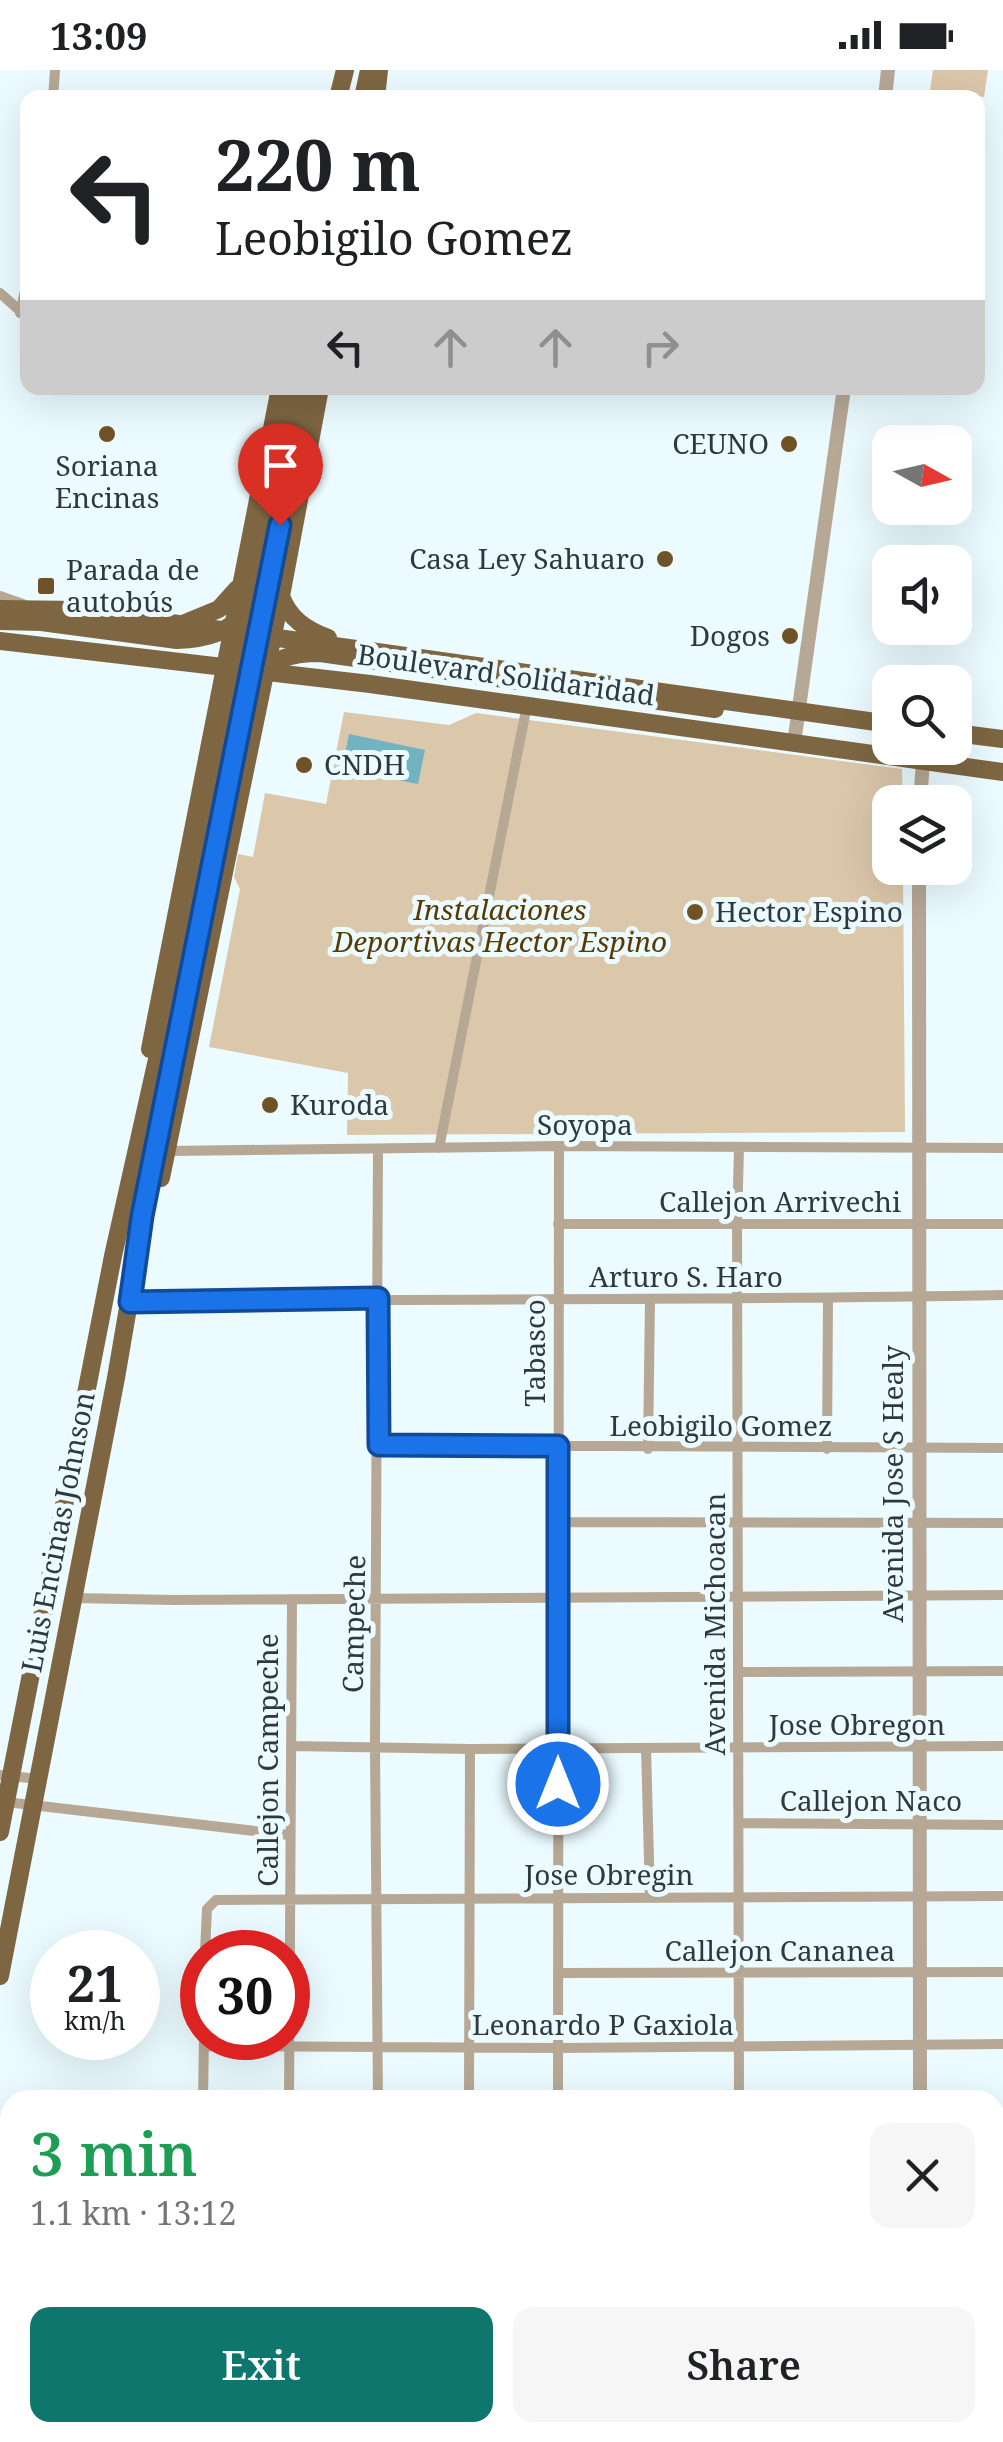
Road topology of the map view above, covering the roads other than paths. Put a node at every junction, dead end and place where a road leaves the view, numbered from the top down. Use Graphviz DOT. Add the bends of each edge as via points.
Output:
graph roads {
  1 [pos="0,293"];
  2 [pos="20,311"];
  3 [pos="279,395"];
  4 [pos="291,395"];
  5 [pos="305,395"];
  6 [pos="319,395"];
  7 [pos="843,395"];
  8 [pos="280,525"];
  9 [pos="241,585"];
  10 [pos="0,596"];
  11 [pos="281,596"];
  12 [pos="33,607"];
  13 [pos="0,608"];
  14 [pos="101,613"];
  15 [pos="0,621"];
  16 [pos="179,625"];
  17 [pos="230,632"];
  18 [pos="273,639"];
  19 [pos="0,642"];
  20 [pos="357,649"];
  21 [pos="97,652"];
  22 [pos="192,662"];
  23 [pos="224,666"];
  24 [pos="267,671"];
  25 [pos="302,676"];
  26 [pos="757,704"];
  27 [pos="216,705"];
  28 [pos="527,705"];
  29 [pos="798,711"];
  30 [pos="257,712"];
  31 [pos="872,721"];
  32 [pos="972,735"];
  33 [pos="1003,739"];
  34 [pos="794,743"];
  35 [pos="872,750"];
  36 [pos="970,765"];
  37 [pos="215,771"];
  38 [pos="1003,772"];
  39 [pos="918,885"];
  40 [pos="139,1141"];
  41 [pos="559,1146"];
  42 [pos="378,1148"];
  43 [pos="439,1148"];
  44 [pos="739,1148"];
  45 [pos="918,1148"];
  46 [pos="1003,1148"];
  47 [pos="161,1154"];
  48 [pos="558,1224"];
  49 [pos="737,1224"];
  50 [pos="1003,1224"];
  51 [pos="919,1226"];
  52 [pos="1003,1295"];
  53 [pos="918,1297"];
  54 [pos="130,1298"];
  55 [pos="378,1298"];
  56 [pos="828,1298"];
  57 [pos="650,1299"];
  58 [pos="558,1300"];
  59 [pos="738,1300"];
  60 [pos="379,1445"];
  61 [pos="558,1446"];
  62 [pos="738,1448"];
  63 [pos="1003,1448"];
  64 [pos="648,1449"];
  65 [pos="828,1449"];
  66 [pos="917,1449"];
  67 [pos="558,1522"];
  68 [pos="918,1523"];
  69 [pos="1003,1523"];
  70 [pos="738,1524"];
  71 [pos="1003,1595"];
  72 [pos="738,1596"];
  73 [pos="917,1596"];
  74 [pos="74,1598"];
  75 [pos="377,1598"];
  76 [pos="557,1599"];
  77 [pos="292,1600"];
  78 [pos="1003,1671"];
  79 [pos="738,1672"];
  80 [pos="918,1673"];
  81 [pos="291,1746"];
  82 [pos="1003,1746"];
  83 [pos="375,1747"];
  84 [pos="918,1747"];
  85 [pos="558,1748"];
  86 [pos="646,1748"];
  87 [pos="738,1748"];
  88 [pos="470,1749"];
  89 [pos="5,1776"];
  90 [pos="40,1779"];
  91 [pos="6,1802"];
  92 [pos="35,1806"];
  93 [pos="739,1822"];
  94 [pos="919,1824"];
  95 [pos="1003,1824"];
  96 [pos="0,1832"];
  97 [pos="289,1835"];
  98 [pos="920,1896"];
  99 [pos="1003,1896"];
  100 [pos="557,1897"];
  101 [pos="650,1897"];
  102 [pos="740,1897"];
  103 [pos="289,1898"];
  104 [pos="378,1898"];
  105 [pos="470,1898"];
  106 [pos="206,1930"];
  107 [pos="289,1930"];
  108 [pos="1003,1972"];
  109 [pos="558,1973"];
  110 [pos="919,1973"];
  111 [pos="740,1974"];
  112 [pos="0,1976"];
  113 [pos="1003,2044"];
  114 [pos="920,2045"];
  115 [pos="469,2047"];
  116 [pos="739,2047"];
  117 [pos="310,2048"];
  118 [pos="378,2048"];
  119 [pos="558,2048"];
  120 [pos="204,2060"];
  121 [pos="289,2060"];
  122 [pos="203,2090"];
  123 [pos="289,2090"];
  124 [pos="378,2090"];
  125 [pos="469,2090"];
  126 [pos="558,2090"];
  127 [pos="738,2090"];
  128 [pos="920,2090"];
  1 -- 2 [label="street"];
  3 -- 9 [label="main road"];
  4 -- 37 [label="main road, bridge"];
  5 -- 8 [label="main road, bridge"];
  6 -- 11 [label="main road"];
  7 -- 29 [label="street"];
  8 -- 15 [label="main road, bridge" via="254,603 217,634 177,640"];
  8 -- 47 [label="main road, bridge"];
  9 -- 16 [label="main road" via="219,610"];
  9 -- 17 [label="main road"];
  10 -- 12 [label="street"];
  11 -- 18 [label="main road"];
  11 -- 20 [label="main road" via="301,625"];
  12 -- 13 [label="main road, Boulevard Solidaridad"];
  12 -- 14 [label="main road, Boulevard Solidaridad"];
  14 -- 16 [label="main road, Boulevard Solidaridad"];
  14 -- 21 [label="main road"];
  16 -- 17 [label="main road, Boulevard Solidaridad"];
  17 -- 18 [label="main road, Boulevard Solidaridad"];
  17 -- 23 [label="main road"];
  18 -- 20 [label="main road, Boulevard Solidaridad"];
  18 -- 24 [label="main road"];
  19 -- 21 [label="main road, Boulevard Solidaridad"];
  20 -- 26 [label="main road, Boulevard Solidaridad"];
  21 -- 22 [label="main road, Boulevard Solidaridad"];
  22 -- 23 [label="main road, Boulevard Solidaridad"];
  22 -- 27 [label="main road" via="206,676"];
  23 -- 24 [label="main road, Boulevard Solidaridad"];
  23 -- 27 [label="main road"];
  24 -- 25 [label="main road, Boulevard Solidaridad"];
  24 -- 30 [label="main road"];
  25 -- 28 [label="main road, Boulevard Solidaridad"];
  25 -- 30 [label="main road"];
  26 -- 29 [label="main road, Boulevard Solidaridad"];
  26 -- 37 [label="main road, bridge" via="715,709 298,653 263,668 251,684"];
  27 -- 40 [label="main road" via="148,1058"];
  28 -- 34 [label="main road, Boulevard Solidaridad"];
  28 -- 43 [label="street"];
  29 -- 31 [label="main road, Boulevard Solidaridad"];
  29 -- 34 [label="street"];
  30 -- 47 [label="main road"];
  32 -- 33 [label="main road"];
  34 -- 35 [label="main road, Boulevard Solidaridad"];
  36 -- 38 [label="main road, Boulevard Solidaridad"];
  37 -- 40 [label="main road, Luis Encinas Johnson, bridge"];
  39 -- 45 [label="street, Avenida Jose S Healy"];
  40 -- 89 [label="main road, Luis Encinas Johnson"];
  41 -- 43 [label="street, Soyopa"];
  41 -- 44 [label="street, Soyopa"];
  41 -- 48 [label="street, Tabasco"];
  42 -- 43 [label="street, Soyopa"];
  42 -- 47 [label="street, Soyopa"];
  42 -- 55 [label="street, Campeche"];
  44 -- 45 [label="street, Soyopa"];
  44 -- 49 [label="street, Avenida Michoacan"];
  45 -- 46 [label="street, Soyopa"];
  45 -- 51 [label="street, Avenida Jose S Healy"];
  47 -- 54 [label="main road, Luis Encinas Johnson"];
  48 -- 49 [label="street, Callejon Arrivechi"];
  48 -- 58 [label="street, Tabasco"];
  49 -- 51 [label="street, Callejon Arrivechi"];
  49 -- 59 [label="street, Avenida Michoacan"];
  50 -- 51 [label="street, Callejon Arrivechi"];
  51 -- 53 [label="street, Avenida Jose S Healy"];
  52 -- 53 [label="street, Arturo S. Haro"];
  53 -- 56 [label="street, Arturo S. Haro"];
  53 -- 66 [label="street, Avenida Jose S Healy"];
  54 -- 55 [label="street, Arturo S. Haro"];
  54 -- 74 [label="main road, Luis Encinas Johnson"];
  55 -- 58 [label="street, Arturo S. Haro"];
  55 -- 60 [label="street, Campeche"];
  56 -- 59 [label="street, Arturo S. Haro"];
  56 -- 65 [label="street"];
  57 -- 58 [label="street, Arturo S. Haro"];
  57 -- 59 [label="street, Arturo S. Haro"];
  57 -- 64 [label="street"];
  58 -- 61 [label="street, Tabasco"];
  59 -- 62 [label="street, Avenida Michoacan"];
  60 -- 61 [label="street, Leobigilo Gomez"];
  60 -- 75 [label="street, Campeche"];
  61 -- 64 [label="street, Leobigilo Gomez"];
  61 -- 67 [label="street, Tabasco"];
  62 -- 64 [label="street, Leobigilo Gomez"];
  62 -- 65 [label="street, Leobigilo Gomez"];
  62 -- 70 [label="street, Avenida Michoacan"];
  63 -- 66 [label="street, Leobigilo Gomez"];
  65 -- 66 [label="street, Leobigilo Gomez"];
  66 -- 68 [label="street, Avenida Jose S Healy"];
  67 -- 70 [label="street"];
  67 -- 76 [label="street, Tabasco"];
  68 -- 69 [label="street"];
  68 -- 70 [label="street"];
  68 -- 73 [label="street, Avenida Jose S Healy"];
  70 -- 72 [label="street, Avenida Michoacan"];
  71 -- 73 [label="street"];
  72 -- 73 [label="street"];
  72 -- 76 [label="street"];
  72 -- 79 [label="street, Avenida Michoacan"];
  73 -- 80 [label="street, Avenida Jose S Healy"];
  74 -- 77 [label="street"];
  74 -- 90 [label="main road, Luis Encinas Johnson"];
  75 -- 76 [label="street"];
  75 -- 77 [label="street"];
  75 -- 83 [label="street, Campeche"];
  76 -- 85 [label="street, Tabasco"];
  77 -- 81 [label="street, Callejon Campeche"];
  78 -- 80 [label="street"];
  79 -- 80 [label="street"];
  79 -- 87 [label="street, Avenida Michoacan"];
  80 -- 84 [label="street, Avenida Jose S Healy"];
  81 -- 83 [label="street, Jose Obregon"];
  81 -- 97 [label="street, Callejon Campeche"];
  82 -- 84 [label="street, Jose Obregon"];
  83 -- 88 [label="street, Jose Obregon"];
  83 -- 104 [label="street, Campeche"];
  84 -- 87 [label="street, Jose Obregon"];
  84 -- 94 [label="street, Avenida Jose S Healy"];
  85 -- 86 [label="street, Jose Obregon"];
  85 -- 88 [label="street, Jose Obregon"];
  85 -- 100 [label="street, Tabasco"];
  86 -- 87 [label="street, Jose Obregon"];
  86 -- 101 [label="street"];
  87 -- 93 [label="street, Avenida Michoacan"];
  88 -- 105 [label="street"];
  89 -- 90 [label="street"];
  89 -- 91 [label="main road, Luis Encinas Johnson"];
  90 -- 92 [label="main road, Luis Encinas Johnson"];
  91 -- 92 [label="street"];
  91 -- 96 [label="main road, Luis Encinas Johnson"];
  92 -- 97 [label="street"];
  92 -- 112 [label="main road, Luis Encinas Johnson"];
  93 -- 94 [label="street, Callejon Naco"];
  93 -- 102 [label="street, Avenida Michoacan"];
  94 -- 95 [label="street, Callejon Naco"];
  94 -- 98 [label="street, Avenida Jose S Healy"];
  97 -- 103 [label="street, Callejon Campeche"];
  98 -- 99 [label="street, Jose Obregin"];
  98 -- 102 [label="street, Jose Obregin"];
  98 -- 110 [label="street, Avenida Jose S Healy"];
  100 -- 101 [label="street, Jose Obregin"];
  100 -- 105 [label="street, Jose Obregin"];
  100 -- 109 [label="street, Tabasco"];
  101 -- 102 [label="street, Jose Obregin"];
  102 -- 111 [label="street, Avenida Michoacan"];
  103 -- 104 [label="street, Jose Obregin"];
  103 -- 106 [label="street, Jose Obregin" via="216,1900 207,1909"];
  103 -- 107 [label="street, Callejon Campeche"];
  104 -- 105 [label="street, Jose Obregin"];
  104 -- 118 [label="street, Campeche"];
  105 -- 115 [label="street"];
  108 -- 110 [label="street, Callejon Cananea"];
  109 -- 111 [label="street, Callejon Cananea"];
  109 -- 119 [label="street, Tabasco"];
  110 -- 111 [label="street, Callejon Cananea"];
  110 -- 114 [label="street, Avenida Jose S Healy"];
  111 -- 116 [label="street, Avenida Michoacan"];
  113 -- 114 [label="street, Leonardo P Gaxiola"];
  114 -- 116 [label="street, Leonardo P Gaxiola"];
  114 -- 128 [label="street, Avenida Jose S Healy"];
  115 -- 118 [label="street, Leonardo P Gaxiola"];
  115 -- 119 [label="street, Leonardo P Gaxiola"];
  115 -- 125 [label="street"];
  116 -- 119 [label="street, Leonardo P Gaxiola"];
  116 -- 127 [label="street, Avenida Michoacan"];
  117 -- 118 [label="street, Leonardo P Gaxiola"];
  118 -- 124 [label="street, Campeche"];
  119 -- 126 [label="street, Tabasco"];
  120 -- 122 [label="street"];
  121 -- 123 [label="street, Callejon Campeche"];
}
